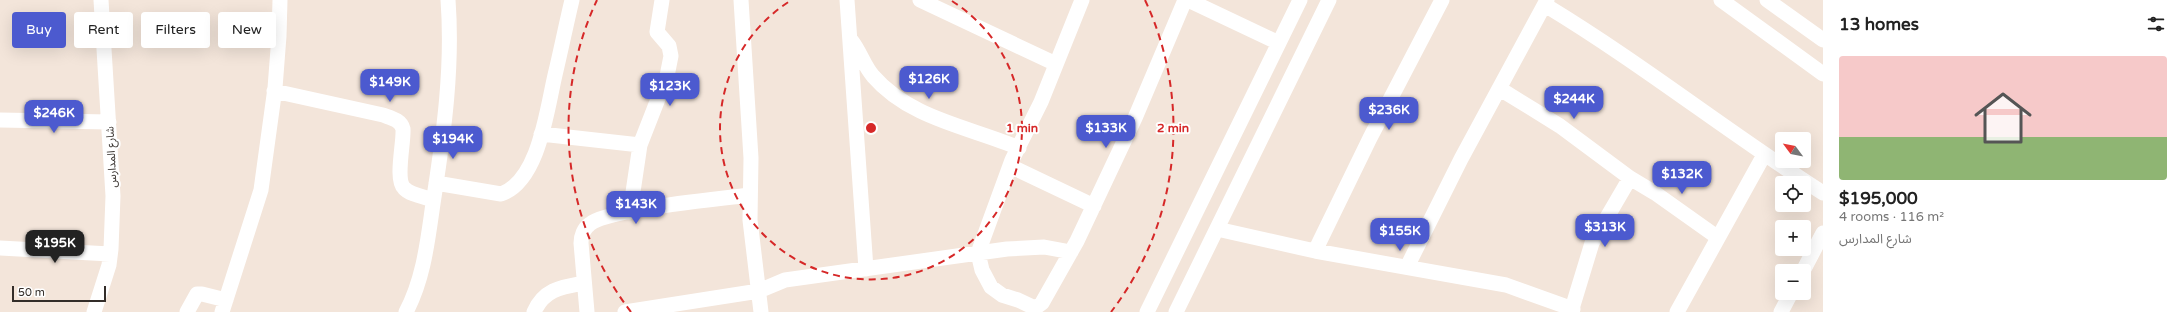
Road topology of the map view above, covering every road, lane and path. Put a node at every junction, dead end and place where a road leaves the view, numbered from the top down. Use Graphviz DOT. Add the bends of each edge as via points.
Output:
graph roads {
  1 [pos="101,0"];
  2 [pos="280,0"];
  3 [pos="448,0"];
  4 [pos="572,0"];
  5 [pos="662,0"];
  6 [pos="741,0"];
  7 [pos="847,0"];
  8 [pos="920,0"];
  9 [pos="1082,0"];
  10 [pos="1186,0"];
  11 [pos="1300,0"];
  12 [pos="1329,0"];
  13 [pos="1442,0"];
  14 [pos="1721,0"];
  15 [pos="1767,0"];
  16 [pos="1546,2"];
  17 [pos="849,37"];
  18 [pos="1823,40"];
  19 [pos="1279,43"];
  20 [pos="1056,64"];
  21 [pos="1823,74"];
  22 [pos="1500,89"];
  23 [pos="274,91"];
  24 [pos="0,120"];
  25 [pos="109,122"];
  26 [pos="542,134"];
  27 [pos="640,145"];
  28 [pos="1019,148"];
  29 [pos="1764,155"];
  30 [pos="1010,166"];
  31 [pos="1630,178"];
  32 [pos="436,183"];
  33 [pos="1823,193"];
  34 [pos="749,194"];
  35 [pos="433,200"];
  36 [pos="1094,206"];
  37 [pos="630,212"];
  38 [pos="1217,229"];
  39 [pos="1823,233"];
  40 [pos="1717,237"];
  41 [pos="0,248"];
  42 [pos="1315,251"];
  43 [pos="1071,252"];
  44 [pos="978,253"];
  45 [pos="110,254"];
  46 [pos="1807,264"];
  47 [pos="1407,267"];
  48 [pos="866,269"];
  49 [pos="584,283"];
  50 [pos="759,291"];
  51 [pos="1787,300"];
  52 [pos="224,306"];
  53 [pos="653,310"];
  54 [pos="1035,310"];
  55 [pos="1572,310"];
  56 [pos="94,312"];
  57 [pos="187,312"];
  58 [pos="406,312"];
  59 [pos="534,312"];
  60 [pos="587,312"];
  61 [pos="625,312"];
  62 [pos="761,312"];
  63 [pos="1148,312"];
  64 [pos="1176,312"];
  65 [pos="1677,312"];
  66 [pos="1780,312"];
  1 -- 25 [label="street, شارع المدارس"];
  2 -- 23 [label="street"];
  3 -- 32 [label="street" via="450,63"];
  4 -- 26 [label="street"];
  5 -- 27 [label="street" via="657,32 670,46 671,56 667,76"];
  6 -- 34 [label="street" via="751,158"];
  7 -- 17 [label="street"];
  8 -- 20 [label="street"];
  9 -- 20 [label="street"];
  10 -- 19 [label="street"];
  10 -- 36 [label="street"];
  11 -- 19 [label="street"];
  12 -- 38 [label="street"];
  13 -- 42 [label="street"];
  14 -- 21 [label="street"];
  15 -- 18 [label="street"];
  16 -- 22 [label="street"];
  16 -- 29 [label="street"];
  17 -- 28 [label="street" via="873,76 902,100 932,117"];
  17 -- 48 [label="street"];
  19 -- 63 [label="street"];
  20 -- 28 [label="street" via="1042,102"];
  22 -- 31 [label="street" via="1560,126"];
  22 -- 47 [label="street" via="1458,165"];
  23 -- 35 [label="street" via="396,120 403,129 400,176 402,185 407,191"];
  23 -- 52 [label="street" via="261,190"];
  24 -- 25 [label="street"];
  25 -- 45 [label="street, شارع المدارس" via="113,196"];
  26 -- 27 [label="street"];
  26 -- 32 [label="street" via="529,167 511,190 497,194"];
  27 -- 37 [label="street"];
  28 -- 30 [label="street"];
  29 -- 33 [label="street"];
  29 -- 40 [label="street"];
  30 -- 36 [label="street"];
  30 -- 44 [label="street"];
  31 -- 40 [label="street"];
  31 -- 55 [label="street" via="1592,244"];
  32 -- 35 [label="street"];
  34 -- 37 [label="street"];
  34 -- 50 [label="street"];
  35 -- 58 [label="street" via="428,244 421,274 414,298"];
  36 -- 43 [label="street"];
  37 -- 49 [label="street" via="596,221 585,230 581,243"];
  38 -- 42 [label="street"];
  38 -- 64 [label="street"];
  39 -- 46 [label="street"];
  40 -- 65 [label="street"];
  41 -- 45 [label="street"];
  42 -- 47 [label="street"];
  43 -- 44 [label="street" via="1044,247 1023,247"];
  43 -- 54 [label="street" via="1042,303"];
  44 -- 48 [label="street"];
  44 -- 54 [label="street" via="982,270 991,287"];
  45 -- 56 [label="street, شارع المدارس"];
  47 -- 55 [label="street" via="1506,285"];
  48 -- 50 [label="street" via="785,280"];
  49 -- 59 [label="street" via="558,287 551,291"];
  49 -- 60 [label="street"];
  50 -- 53 [label="street"];
  50 -- 62 [label="street"];
  51 -- 66 [label="street"];
  52 -- 57 [label="street" via="202,294 197,294"];
  53 -- 61 [label="street"];
}
